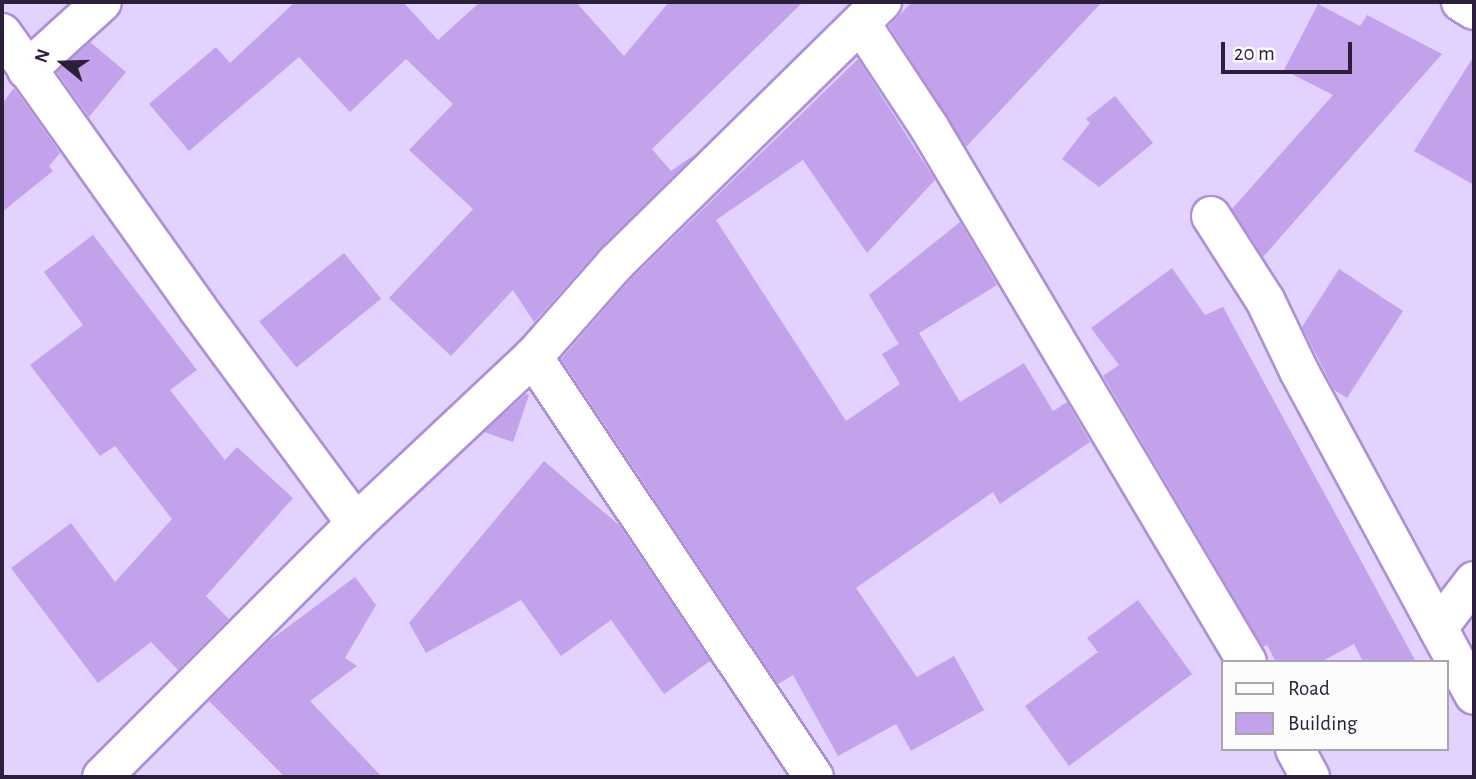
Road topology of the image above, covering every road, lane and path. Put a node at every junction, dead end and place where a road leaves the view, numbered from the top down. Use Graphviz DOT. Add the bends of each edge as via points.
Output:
graph roads {
  1 [pos="102,2"];
  2 [pos="1461,2"];
  3 [pos="1474,10"];
  4 [pos="872,13"];
  5 [pos="2,33"];
  6 [pos="27,71"];
  7 [pos="1211,216"];
  8 [pos="533,356"];
  9 [pos="356,523"];
  10 [pos="1474,581"];
  11 [pos="1438,628"];
  12 [pos="1246,660"];
  13 [pos="1474,695"];
  14 [pos="1296,751"];
  15 [pos="102,777"];
  16 [pos="814,777"];
  17 [pos="1310,777"];
  1 -- 6 [label="street"];
  2 -- 3 [label="street"];
  4 -- 8 [label="street" via="616,263"];
  4 -- 12 [label="street" via="929,127"];
  5 -- 6 [label="street"];
  6 -- 9 [label="street"];
  7 -- 11 [label="street" via="1265,300"];
  8 -- 9 [label="street"];
  8 -- 16 [label="street"];
  9 -- 15 [label="street"];
  10 -- 11 [label="street"];
  11 -- 13 [label="street"];
  14 -- 17 [label="street"];
}
